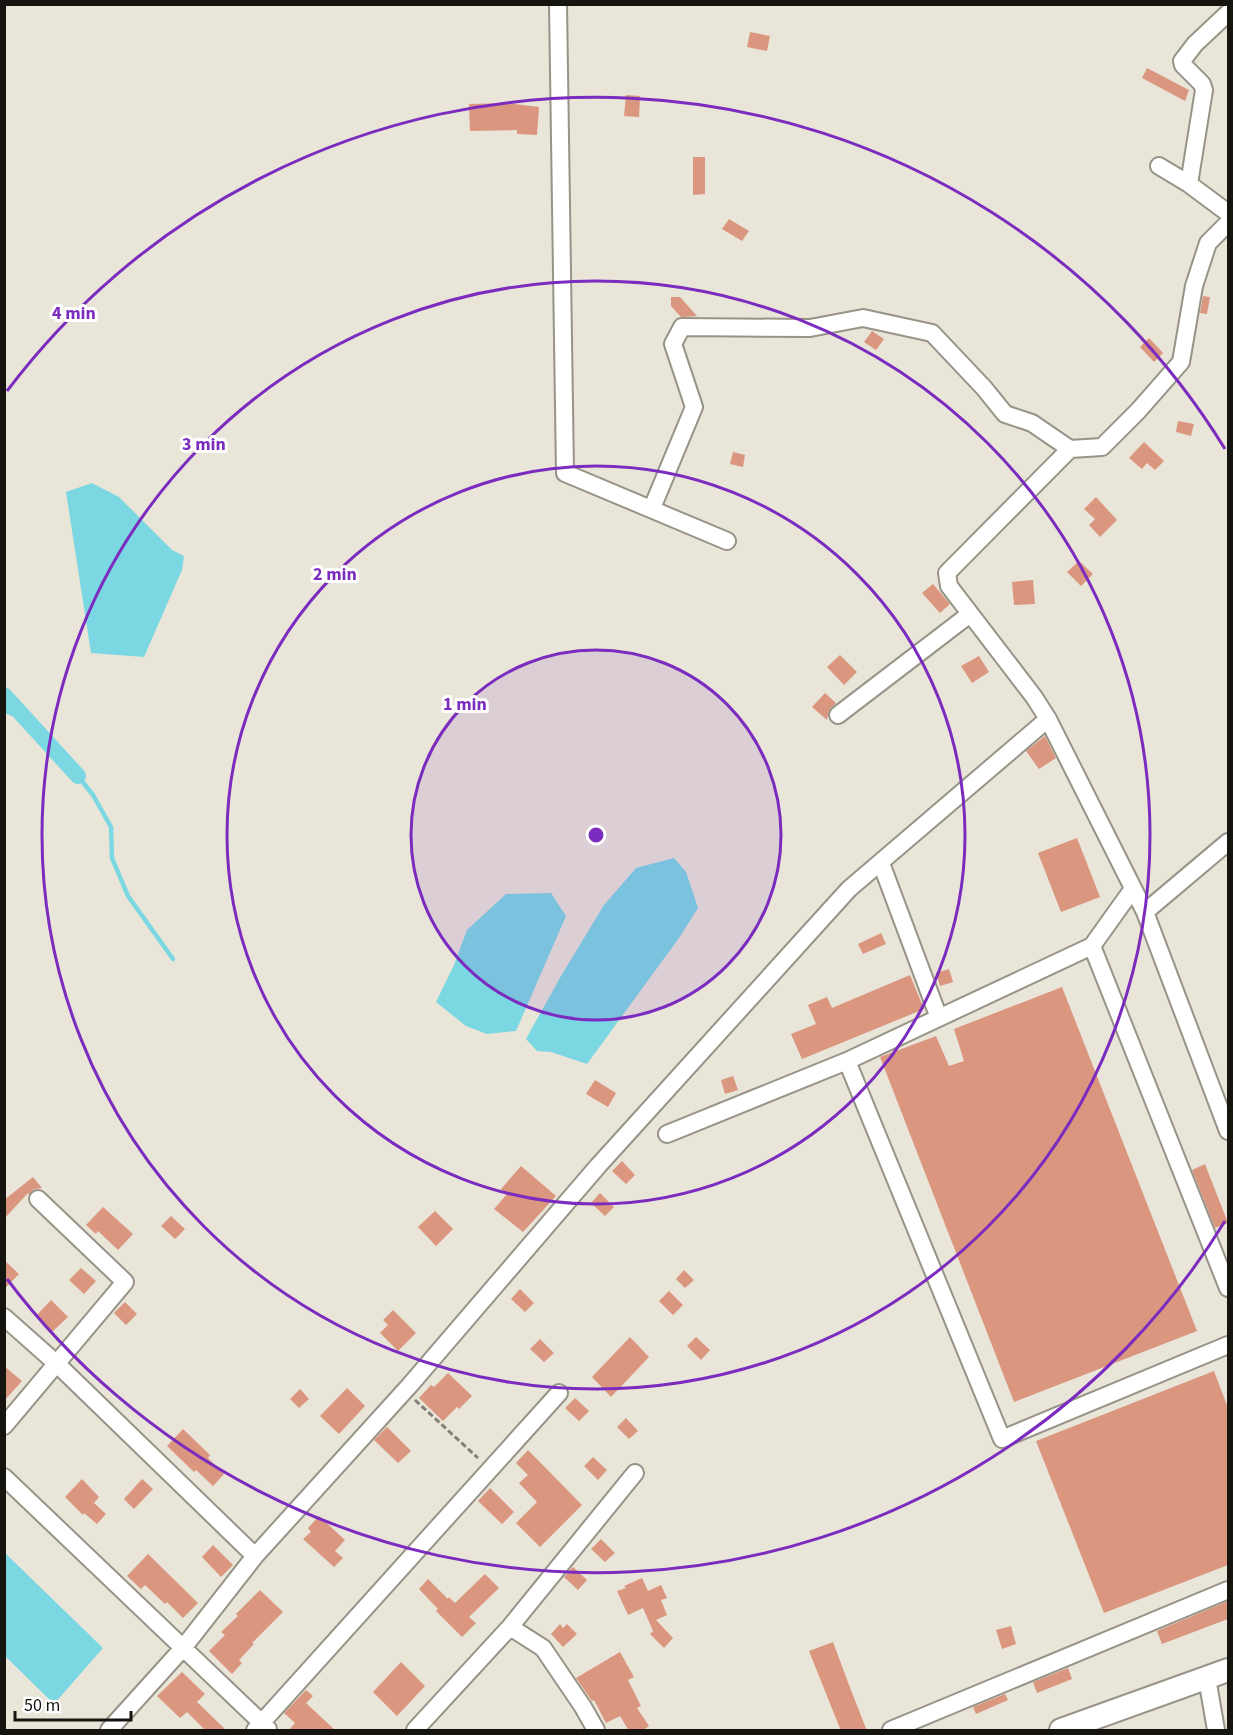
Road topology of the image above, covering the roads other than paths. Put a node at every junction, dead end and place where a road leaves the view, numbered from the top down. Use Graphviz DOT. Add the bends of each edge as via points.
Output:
graph roads {
  1 [pos="558,4"];
  2 [pos="1228,13"];
  3 [pos="1159,166"];
  4 [pos="1189,184"];
  5 [pos="1228,213"];
  6 [pos="1228,223"];
  7 [pos="1070,449"];
  8 [pos="652,508"];
  9 [pos="728,541"];
  10 [pos="970,614"];
  11 [pos="838,715"];
  12 [pos="1048,718"];
  13 [pos="1228,842"];
  14 [pos="881,863"];
  15 [pos="1132,890"];
  16 [pos="1145,912"];
  17 [pos="1092,946"];
  18 [pos="939,1018"];
  19 [pos="847,1061"];
  20 [pos="1228,1131"];
  21 [pos="667,1134"];
  22 [pos="38,1199"];
  23 [pos="1228,1288"];
  24 [pos="4,1317"];
  25 [pos="1228,1345"];
  26 [pos="57,1364"];
  27 [pos="559,1393"];
  28 [pos="4,1426"];
  29 [pos="634,1473"];
  30 [pos="4,1477"];
  31 [pos="255,1556"];
  32 [pos="1228,1590"];
  33 [pos="510,1627"];
  34 [pos="183,1648"];
  35 [pos="1228,1670"];
  36 [pos="1207,1678"];
  37 [pos="262,1728"];
  38 [pos="891,1730"];
  39 [pos="109,1731"];
  40 [pos="414,1731"];
  41 [pos="596,1731"];
  42 [pos="1061,1731"];
  43 [pos="1216,1731"];
  1 -- 8 [label="street" via="565,473"];
  2 -- 4 [label="street" via="1182,61 1204,90"];
  3 -- 4 [label="street"];
  4 -- 5 [label="street"];
  6 -- 7 [label="street" via="1208,243 1194,286 1181,362 1102,447"];
  7 -- 8 [label="street" via="1032,423 1005,414 932,333 863,318 810,328 682,327 673,344 694,407"];
  7 -- 10 [label="street" via="947,573 949,586"];
  8 -- 9 [label="street"];
  10 -- 11 [label="street"];
  10 -- 12 [label="street"];
  12 -- 14 [label="street"];
  12 -- 15 [label="street"];
  13 -- 16 [label="street"];
  14 -- 18 [label="street"];
  14 -- 31 [label="street" via="849,889 614,1149"];
  15 -- 16 [label="street"];
  15 -- 17 [label="street"];
  16 -- 20 [label="street"];
  17 -- 18 [label="street"];
  17 -- 23 [label="street"];
  18 -- 19 [label="street"];
  19 -- 21 [label="street"];
  19 -- 25 [label="street" via="1002,1439"];
  22 -- 26 [label="street" via="125,1282"];
  24 -- 26 [label="street"];
  26 -- 28 [label="street"];
  26 -- 31 [label="street"];
  27 -- 37 [label="street"];
  29 -- 33 [label="street"];
  30 -- 34 [label="street"];
  31 -- 34 [label="street"];
  32 -- 38 [label="street"];
  33 -- 40 [label="street"];
  33 -- 41 [label="street" via="543,1648"];
  34 -- 37 [label="street"];
  34 -- 39 [label="street"];
  35 -- 36 [label="main road"];
  36 -- 42 [label="main road"];
  36 -- 43 [label="street"];
}
